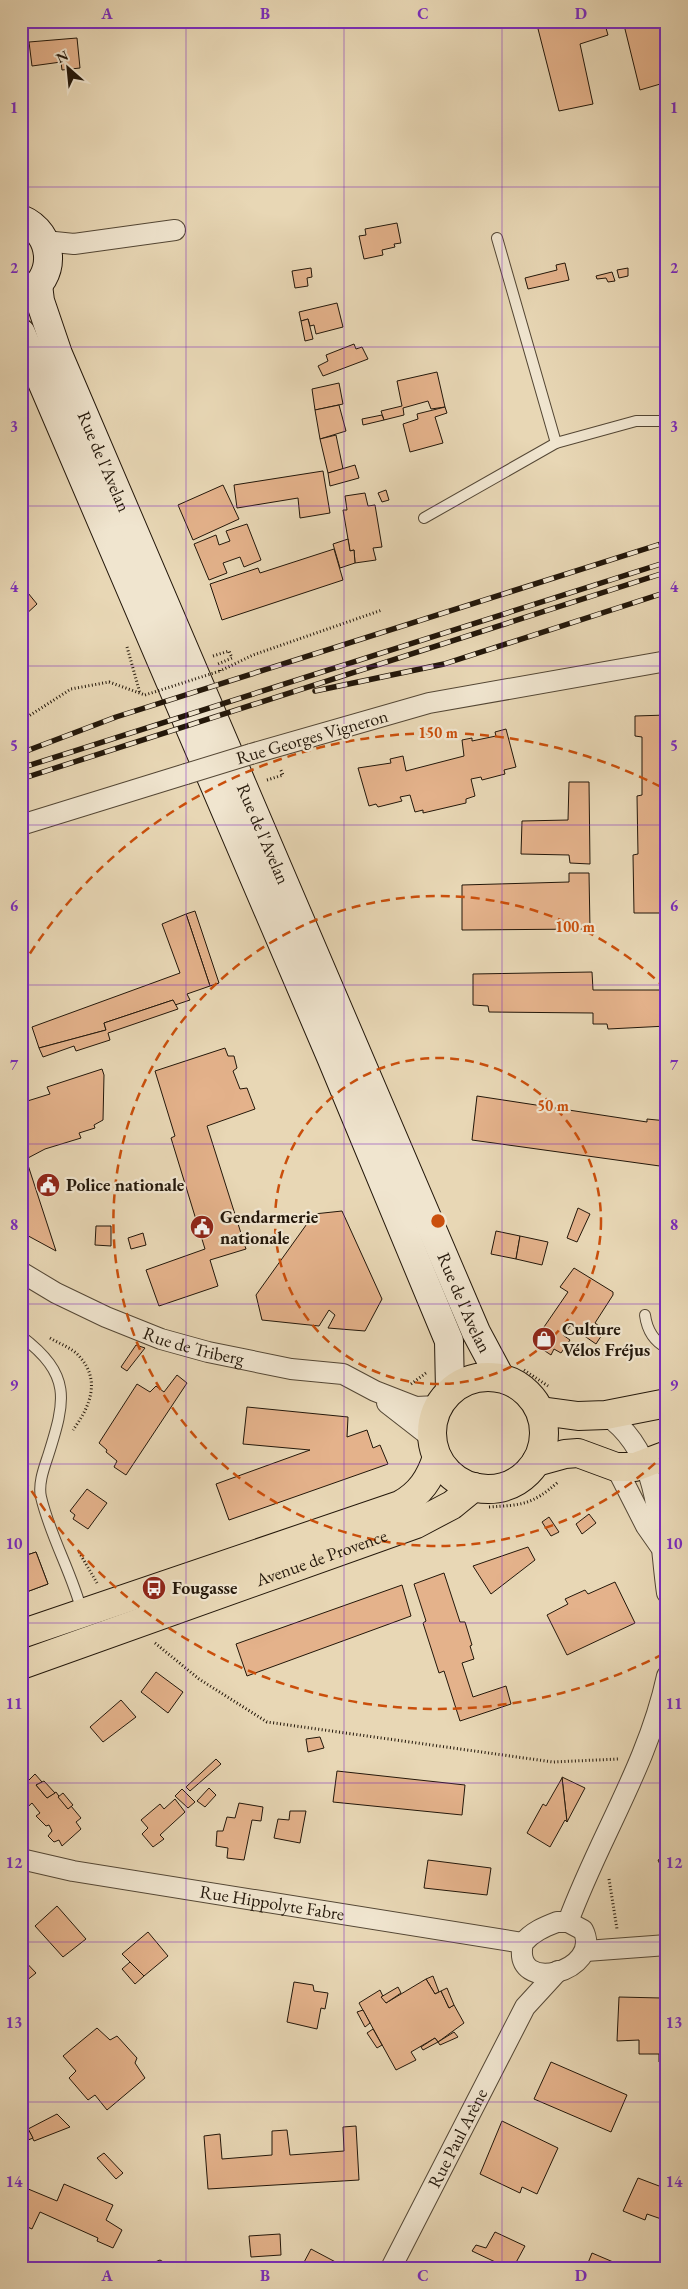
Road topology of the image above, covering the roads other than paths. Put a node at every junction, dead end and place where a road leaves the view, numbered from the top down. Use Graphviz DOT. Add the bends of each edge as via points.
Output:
graph roads {
  1 [pos="21,219"];
  2 [pos="175,230"];
  3 [pos="496,238"];
  4 [pos="45,241"];
  5 [pos="30,291"];
  6 [pos="21,333"];
  7 [pos="667,421"];
  8 [pos="556,443"];
  9 [pos="424,518"];
  10 [pos="667,662"];
  11 [pos="21,825"];
  12 [pos="21,1272"];
  13 [pos="645,1315"];
  14 [pos="21,1336"];
  15 [pos="667,1348"];
  16 [pos="508,1371"];
  17 [pos="375,1391"];
  18 [pos="444,1398"];
  19 [pos="548,1401"];
  20 [pos="667,1403"];
  21 [pos="606,1415"];
  22 [pos="434,1448"];
  23 [pos="536,1462"];
  24 [pos="660,1462"];
  25 [pos="616,1467"];
  26 [pos="478,1498"];
  27 [pos="660,1546"];
  28 [pos="667,1593"];
  29 [pos="82,1613"];
  30 [pos="21,1634"];
  31 [pos="21,1665"];
  32 [pos="667,1676"];
  33 [pos="21,1859"];
  34 [pos="568,1922"];
  35 [pos="523,1943"];
  36 [pos="667,1945"];
  37 [pos="586,1951"];
  38 [pos="527,1968"];
  39 [pos="558,1972"];
  40 [pos="525,2008"];
  41 [pos="391,2268"];
  1 -- 4 [label="main road" via="39,230"];
  2 -- 4 [label="street" via="74,244"];
  3 -- 8 [label="lane"];
  4 -- 5 [label="main road" via="49,252 45,275"];
  5 -- 16 [label="main road, Rue de l'Avelan" via="40,301 58,354 476,1332"];
  6 -- 18 [label="main road, Rue de l'Avelan" via="449,1341"];
  7 -- 8 [label="lane" via="636,420"];
  8 -- 9 [label="lane"];
  10 -- 11 [label="street, Rue Georges Vigneron, bridge" via="429,703"];
  12 -- 17 [label="street, Rue de Triberg" via="106,1317 161,1339 291,1369 343,1374"];
  13 -- 15 [label="lane" via="647,1330"];
  14 -- 29 [label="lane" via="50,1361 59,1378 62,1396 44,1468 41,1495"];
  16 -- 18 [label="main road" via="473,1378"];
  16 -- 19 [label="main road" via="525,1389"];
  17 -- 18 [label="street, Rue de Triberg" via="416,1407"];
  17 -- 22 [label="street, Rue de Triberg"];
  18 -- 22 [label="main road" via="434,1416"];
  19 -- 21 [label="main road" via="578,1416"];
  19 -- 23 [label="main road" via="545,1438"];
  20 -- 21 [label="main road"];
  21 -- 24 [label="street"];
  22 -- 26 [label="main road" via="446,1471"];
  22 -- 29 [label="main road, Avenue de Provence" via="425,1485 400,1505"];
  23 -- 25 [label="main road" via="578,1453"];
  23 -- 26 [label="main road" via="529,1472 509,1485 492,1489"];
  24 -- 25 [label="main road"];
  24 -- 27 [label="street"];
  25 -- 27 [label="street"];
  26 -- 31 [label="main road, Avenue de Provence" via="452,1505 416,1524"];
  27 -- 28 [label="street"];
  29 -- 30 [label="main road, Avenue de Provence"];
  32 -- 34 [label="street" via="642,1758"];
  33 -- 35 [label="street, Rue Hippolyte Fabre" via="73,1871"];
  34 -- 35 [label="street" via="542,1928"];
  34 -- 37 [label="street" via="583,1930 588,1945"];
  35 -- 38 [label="street" via="521,1952"];
  36 -- 37 [label="street"];
  37 -- 39 [label="street" via="576,1962"];
  38 -- 39 [label="street" via="535,1973"];
  38 -- 40 [label="street, Rue Paul Arène"];
  39 -- 40 [label="street, Rue Paul Arène"];
  40 -- 41 [label="street, Rue Paul Arène"];
}
